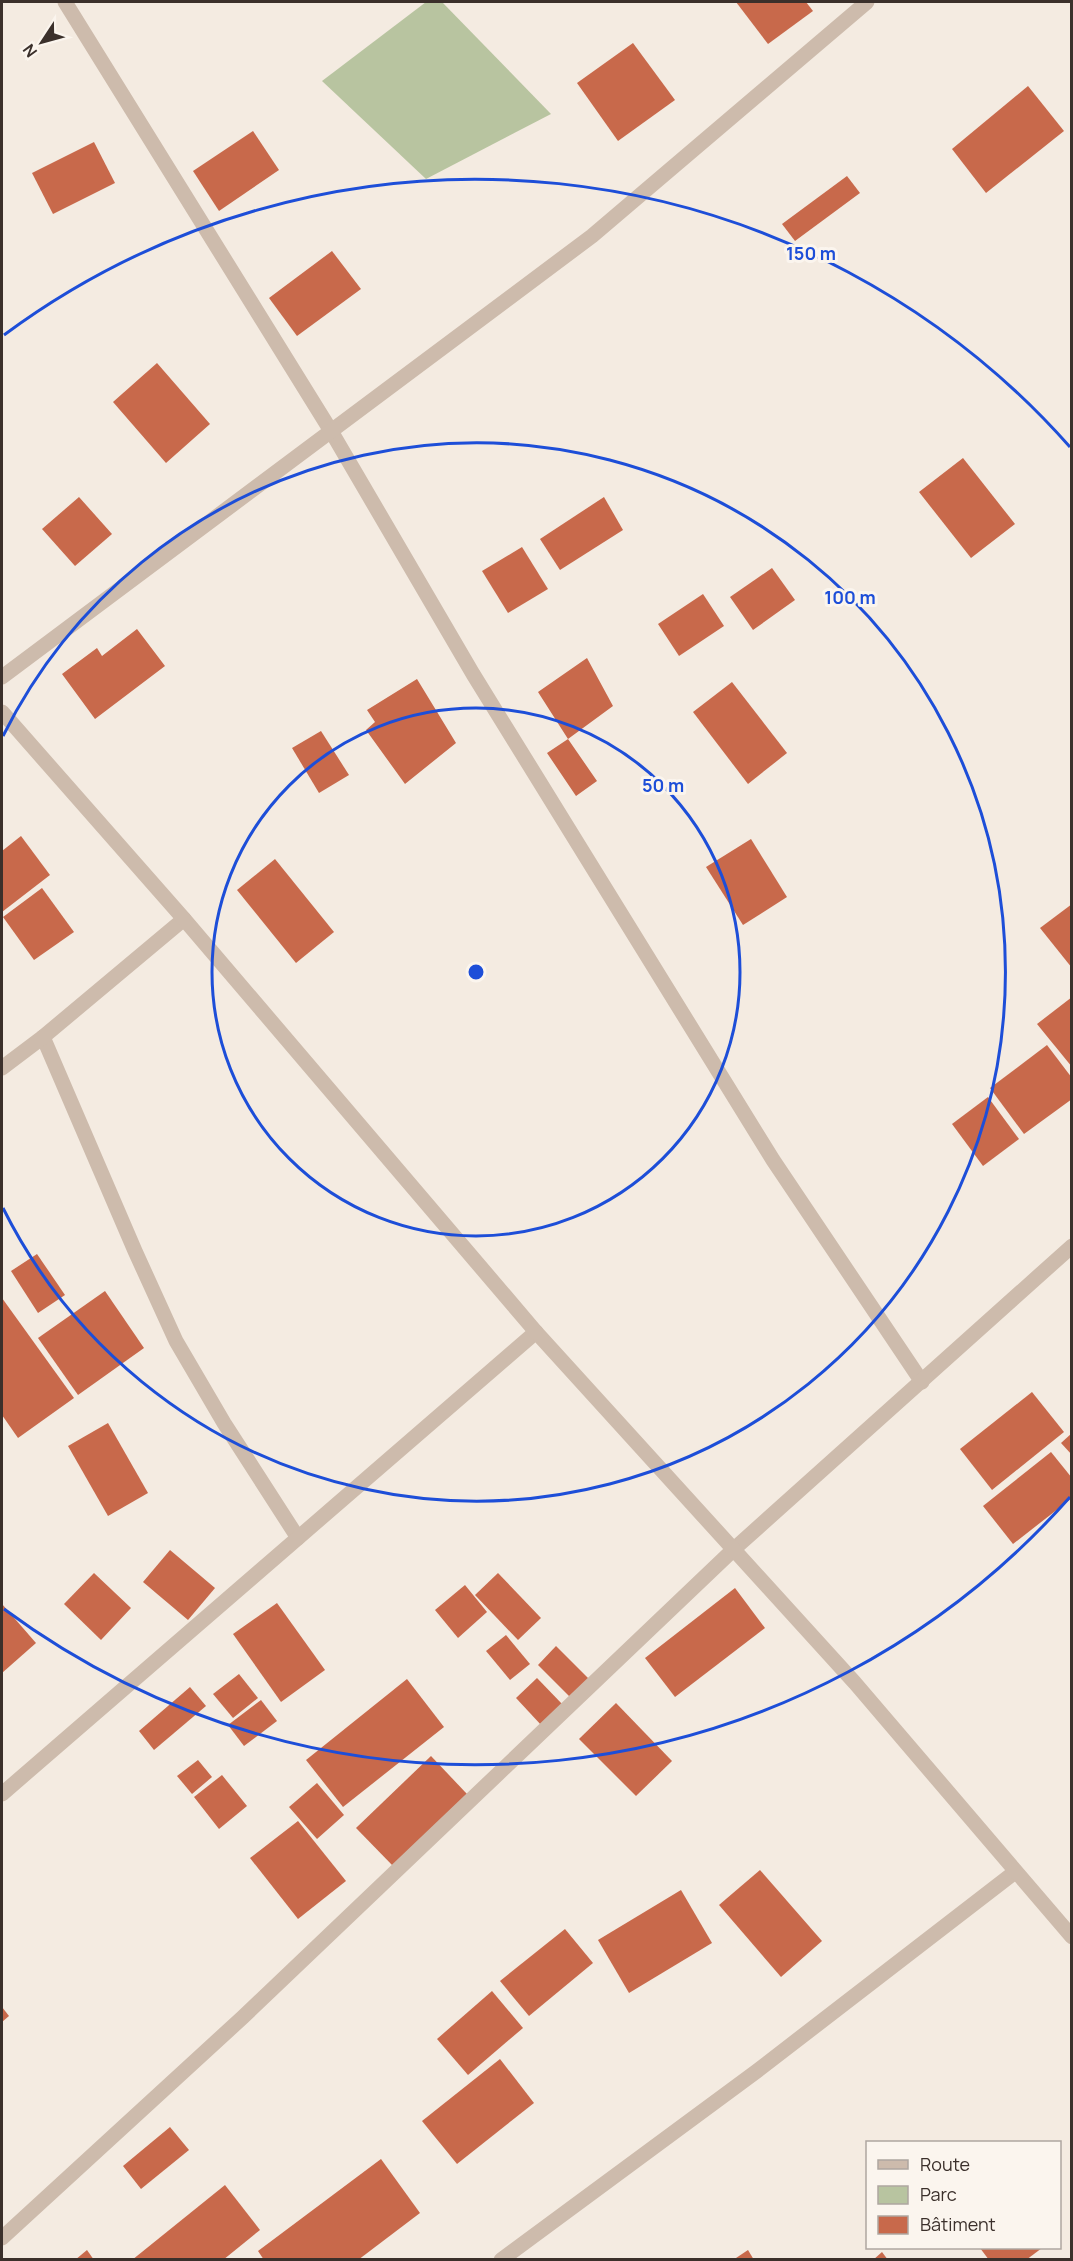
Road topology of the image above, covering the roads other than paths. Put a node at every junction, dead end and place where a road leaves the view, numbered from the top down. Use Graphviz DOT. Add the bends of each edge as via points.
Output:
graph roads {
  1 [pos="65,2"];
  2 [pos="867,2"];
  3 [pos="331,431"];
  4 [pos="2,677"];
  5 [pos="2,712"];
  6 [pos="184,919"];
  7 [pos="43,1037"];
  8 [pos="2,1068"];
  9 [pos="1071,1246"];
  10 [pos="536,1332"];
  11 [pos="922,1382"];
  12 [pos="298,1538"];
  13 [pos="734,1549"];
  14 [pos="2,1794"];
  15 [pos="1015,1872"];
  16 [pos="1071,1937"];
  17 [pos="2,2238"];
  18 [pos="501,2259"];
  1 -- 3 [label="street"];
  2 -- 3 [label="street" via="592,236"];
  3 -- 4 [label="street"];
  3 -- 11 [label="street" via="473,674 773,1160"];
  5 -- 6 [label="street"];
  6 -- 7 [label="street"];
  6 -- 10 [label="street"];
  7 -- 8 [label="street"];
  7 -- 12 [label="street" via="176,1341"];
  9 -- 11 [label="street"];
  10 -- 12 [label="street"];
  10 -- 13 [label="street"];
  11 -- 13 [label="street"];
  12 -- 14 [label="street"];
  13 -- 15 [label="street" via="855,1683"];
  13 -- 17 [label="street" via="243,2017"];
  15 -- 16 [label="street"];
  15 -- 18 [label="street" via="757,2071"];
}
